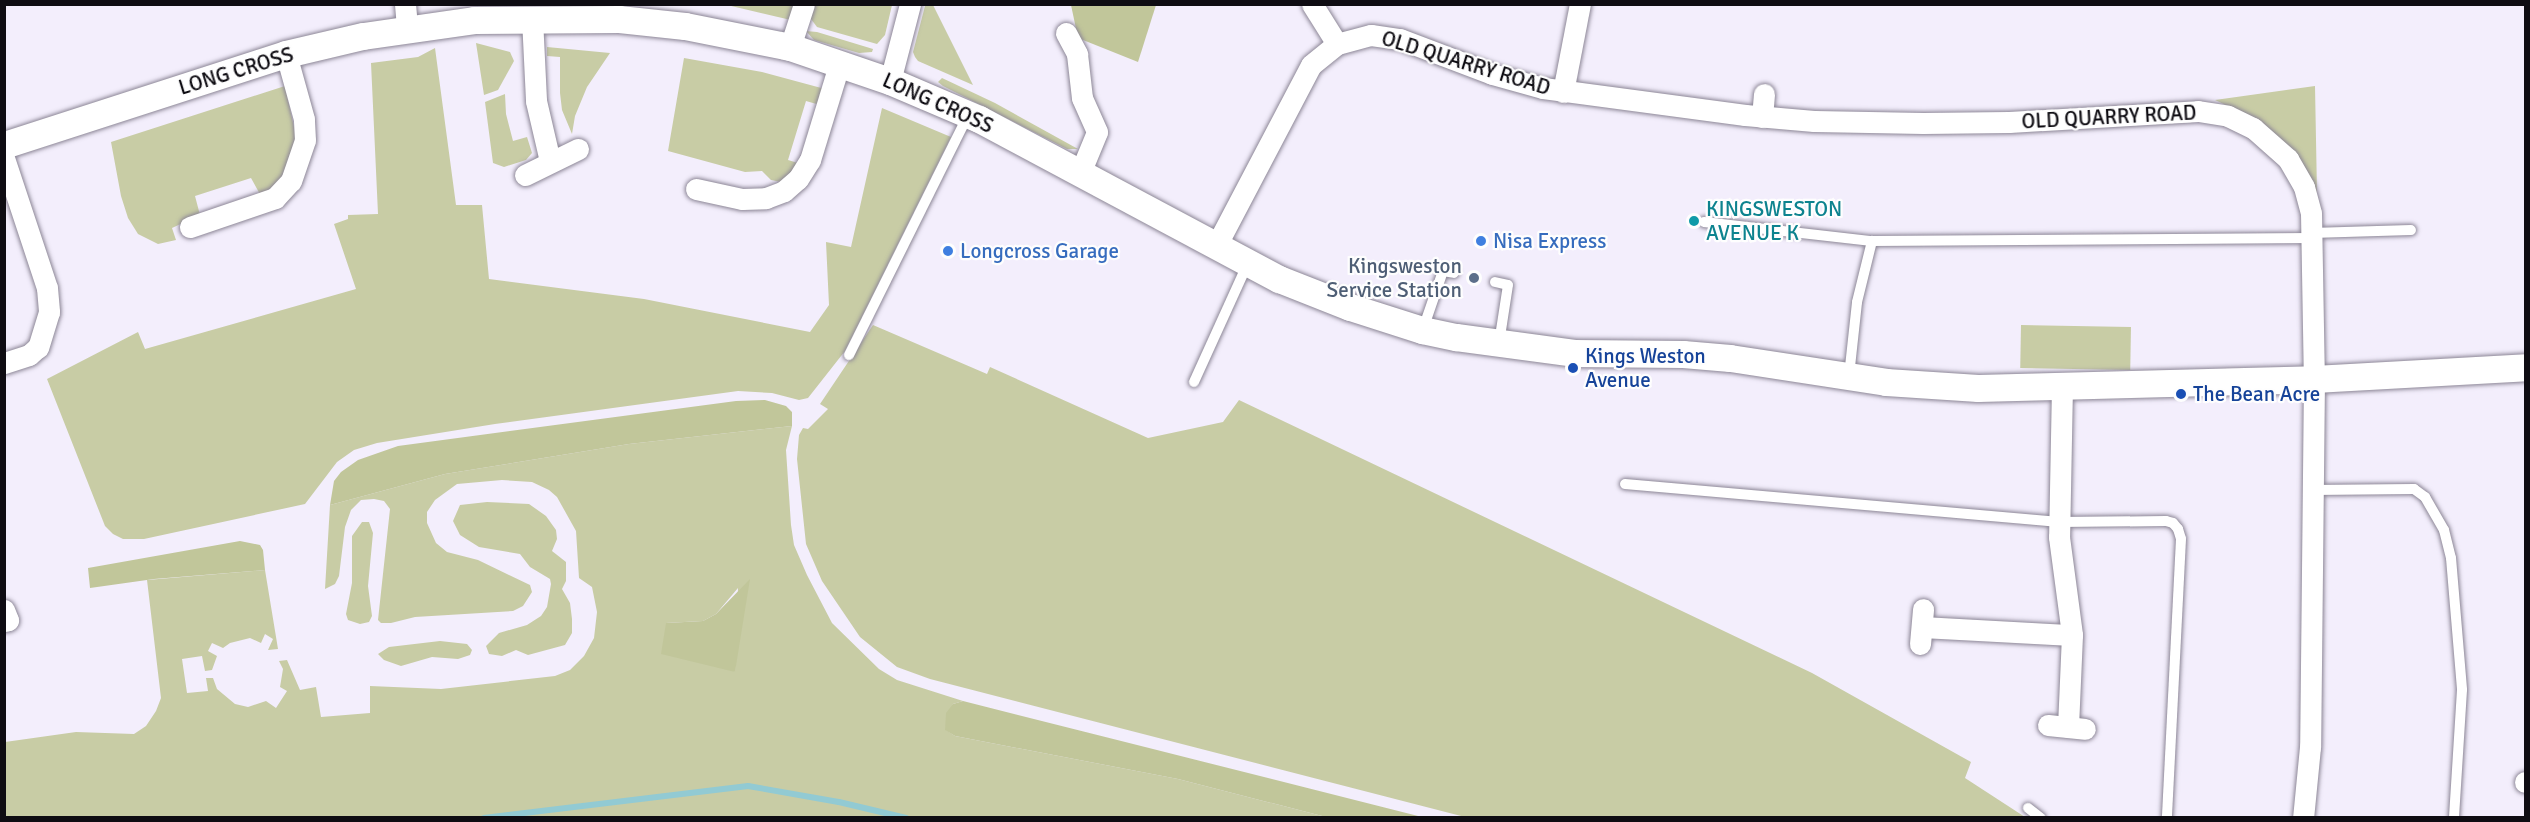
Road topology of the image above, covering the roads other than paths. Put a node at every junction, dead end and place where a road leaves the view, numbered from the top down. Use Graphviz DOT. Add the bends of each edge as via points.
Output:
graph roads {
  1 [pos="804,4"];
  2 [pos="910,4"];
  3 [pos="1312,4"];
  4 [pos="1580,4"];
  5 [pos="473,12"];
  6 [pos="406,16"];
  7 [pos="532,18"];
  8 [pos="1066,33"];
  9 [pos="1337,44"];
  10 [pos="790,47"];
  11 [pos="286,54"];
  12 [pos="840,62"];
  13 [pos="890,81"];
  14 [pos="1563,92"];
  15 [pos="1764,94"];
  16 [pos="968,115"];
  17 [pos="1762,117"];
  18 [pos="4,145"];
  19 [pos="578,149"];
  20 [pos="4,158"];
  21 [pos="550,161"];
  22 [pos="1080,173"];
  23 [pos="525,175"];
  24 [pos="696,189"];
  25 [pos="1704,222"];
  26 [pos="190,227"];
  27 [pos="2411,230"];
  28 [pos="2311,235"];
  29 [pos="1872,241"];
  30 [pos="1216,246"];
  31 [pos="1248,263"];
  32 [pos="1454,273"];
  33 [pos="1495,282"];
  34 [pos="1422,330"];
  35 [pos="1498,345"];
  36 [pos="849,354"];
  37 [pos="4,363"];
  38 [pos="2526,367"];
  39 [pos="1849,377"];
  40 [pos="2314,379"];
  41 [pos="1194,382"];
  42 [pos="2062,386"];
  43 [pos="1625,484"];
  44 [pos="2312,490"];
  45 [pos="2059,522"];
  46 [pos="4,610"];
  47 [pos="4,621"];
  48 [pos="1921,627"];
  49 [pos="2072,635"];
  50 [pos="2067,727"];
  51 [pos="2028,808"];
  52 [pos="2041,818"];
  53 [pos="2167,818"];
  54 [pos="2303,818"];
  55 [pos="2454,818"];
  1 -- 10 [label="street"];
  2 -- 13 [label="street"];
  3 -- 9 [label="street"];
  4 -- 14 [label="street"];
  5 -- 6 [label="street, LONG CROSS"];
  5 -- 7 [label="street, LONG CROSS"];
  6 -- 11 [label="street, LONG CROSS"];
  7 -- 10 [label="street, LONG CROSS" via="619,19 685,26"];
  7 -- 21 [label="street" via="536,101"];
  8 -- 22 [label="street" via="1077,54 1082,98 1097,132"];
  9 -- 14 [label="street, OLD QUARRY ROAD" via="1363,36 1389,36 1492,74"];
  9 -- 30 [label="street, OLD QUARRY ROAD" via="1318,57 1305,74"];
  10 -- 12 [label="street, LONG CROSS"];
  11 -- 18 [label="street, LONG CROSS"];
  11 -- 26 [label="street" via="304,119 305,140 291,181 275,198"];
  12 -- 13 [label="street, LONG CROSS"];
  12 -- 24 [label="street" via="810,160 798,179 784,191 766,198 742,199"];
  13 -- 16 [label="street, LONG CROSS"];
  14 -- 17 [label="street, OLD QUARRY ROAD"];
  15 -- 17 [label="street"];
  16 -- 22 [label="street, LONG CROSS"];
  16 -- 36 [label="lane"];
  17 -- 28 [label="street, OLD QUARRY ROAD" via="1923,123 2213,113 2253,128 2288,159 2309,202"];
  19 -- 21 [label="street"];
  20 -- 37 [label="street" via="47,288 49,312 38,348"];
  21 -- 23 [label="street"];
  22 -- 30 [label="street"];
  25 -- 29 [label="lane"];
  27 -- 28 [label="lane"];
  28 -- 29 [label="lane"];
  28 -- 40 [label="street, OLD QUARRY ROAD"];
  29 -- 39 [label="lane" via="1857,302"];
  30 -- 31 [label="street"];
  31 -- 34 [label="street" via="1279,279"];
  31 -- 41 [label="lane"];
  32 -- 34 [label="lane" via="1443,271"];
  33 -- 35 [label="lane" via="1508,285"];
  34 -- 35 [label="street"];
  35 -- 39 [label="street" via="1574,353 1730,358"];
  38 -- 40 [label="street"];
  39 -- 42 [label="street" via="1978,388"];
  40 -- 42 [label="street"];
  40 -- 44 [label="street"];
  42 -- 45 [label="street"];
  43 -- 45 [label="lane"];
  44 -- 54 [label="street" via="2310,747"];
  44 -- 55 [label="lane" via="2414,489 2425,497 2444,530 2451,558 2462,690"];
  45 -- 49 [label="street"];
  45 -- 53 [label="lane" via="2166,521 2180,533"];
  46 -- 47 [label="street" via="8,620"];
  48 -- 49 [label="street"];
  49 -- 50 [label="street"];
  51 -- 52 [label="lane"];
}
